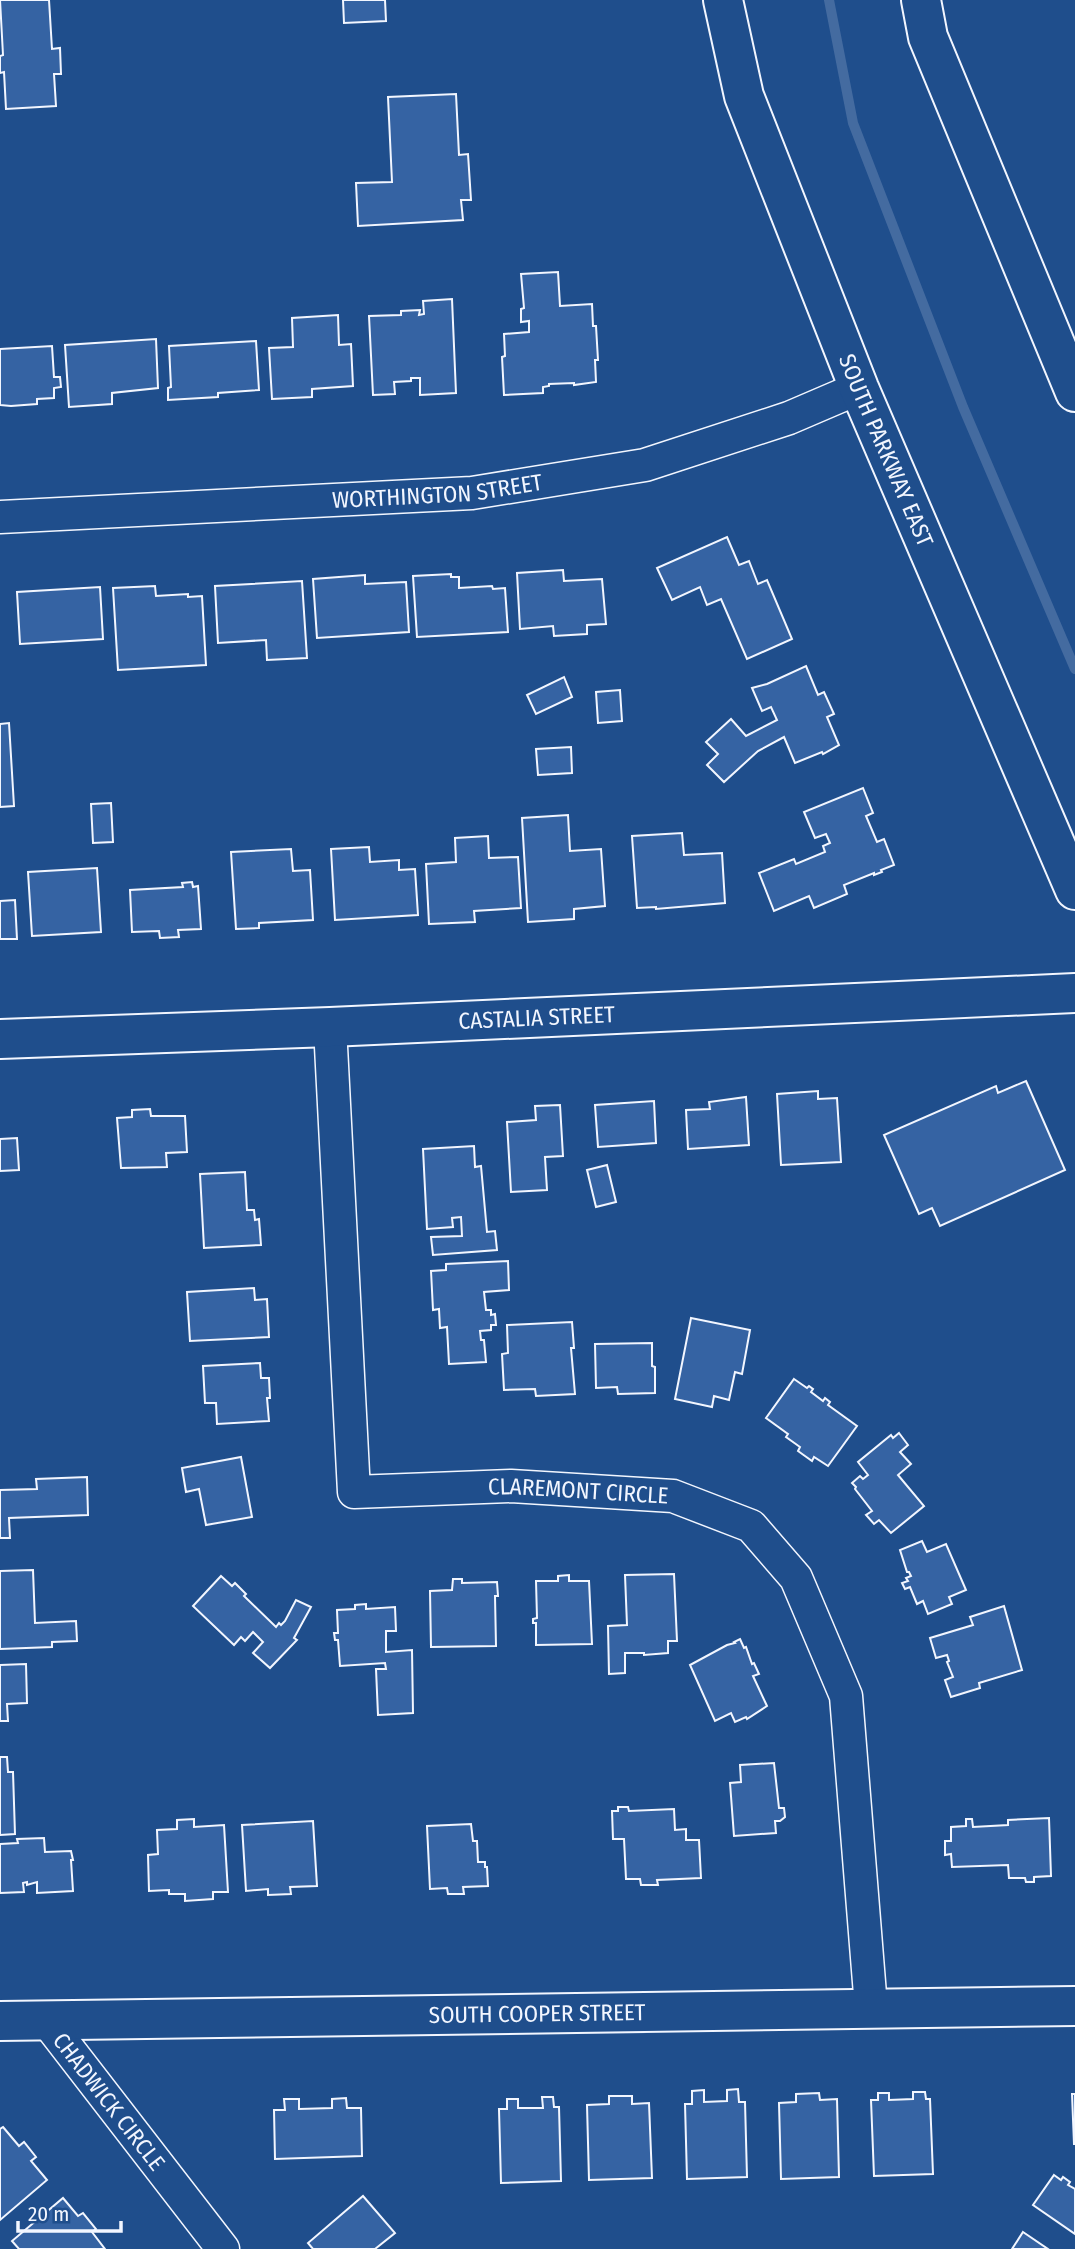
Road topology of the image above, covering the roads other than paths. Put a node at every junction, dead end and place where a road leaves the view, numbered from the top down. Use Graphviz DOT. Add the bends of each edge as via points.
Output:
graph roads {
  1 [pos="723,0"];
  2 [pos="921,0"];
  3 [pos="1067,353"];
  4 [pos="859,388"];
  5 [pos="1075,392"];
  6 [pos="0,517"];
  7 [pos="1075,890"];
  8 [pos="1075,993"];
  9 [pos="330,1027"];
  10 [pos="0,1039"];
  11 [pos="1075,2006"];
  12 [pos="872,2007"];
  13 [pos="47,2020"];
  14 [pos="0,2021"];
  15 [pos="223,2249"];
  1 -- 4 [label="street, SOUTH PARKWAY EAST" via="744,96"];
  2 -- 3 [label="street" via="928,37"];
  3 -- 5 [label="street"];
  4 -- 6 [label="street, WORTHINGTON STREET" via="789,418 645,465 472,493"];
  4 -- 7 [label="street, SOUTH PARKWAY EAST"];
  8 -- 9 [label="street, CASTALIA STREET"];
  9 -- 10 [label="street, CASTALIA STREET"];
  9 -- 12 [label="street, CLAREMONT CIRCLE" via="354,1492 511,1486 673,1496 751,1526 796,1578 846,1696"];
  11 -- 12 [label="street, SOUTH COOPER STREET"];
  12 -- 13 [label="street, SOUTH COOPER STREET"];
  13 -- 14 [label="street, SOUTH COOPER STREET"];
  13 -- 15 [label="street, CHADWICK CIRCLE"];
}
